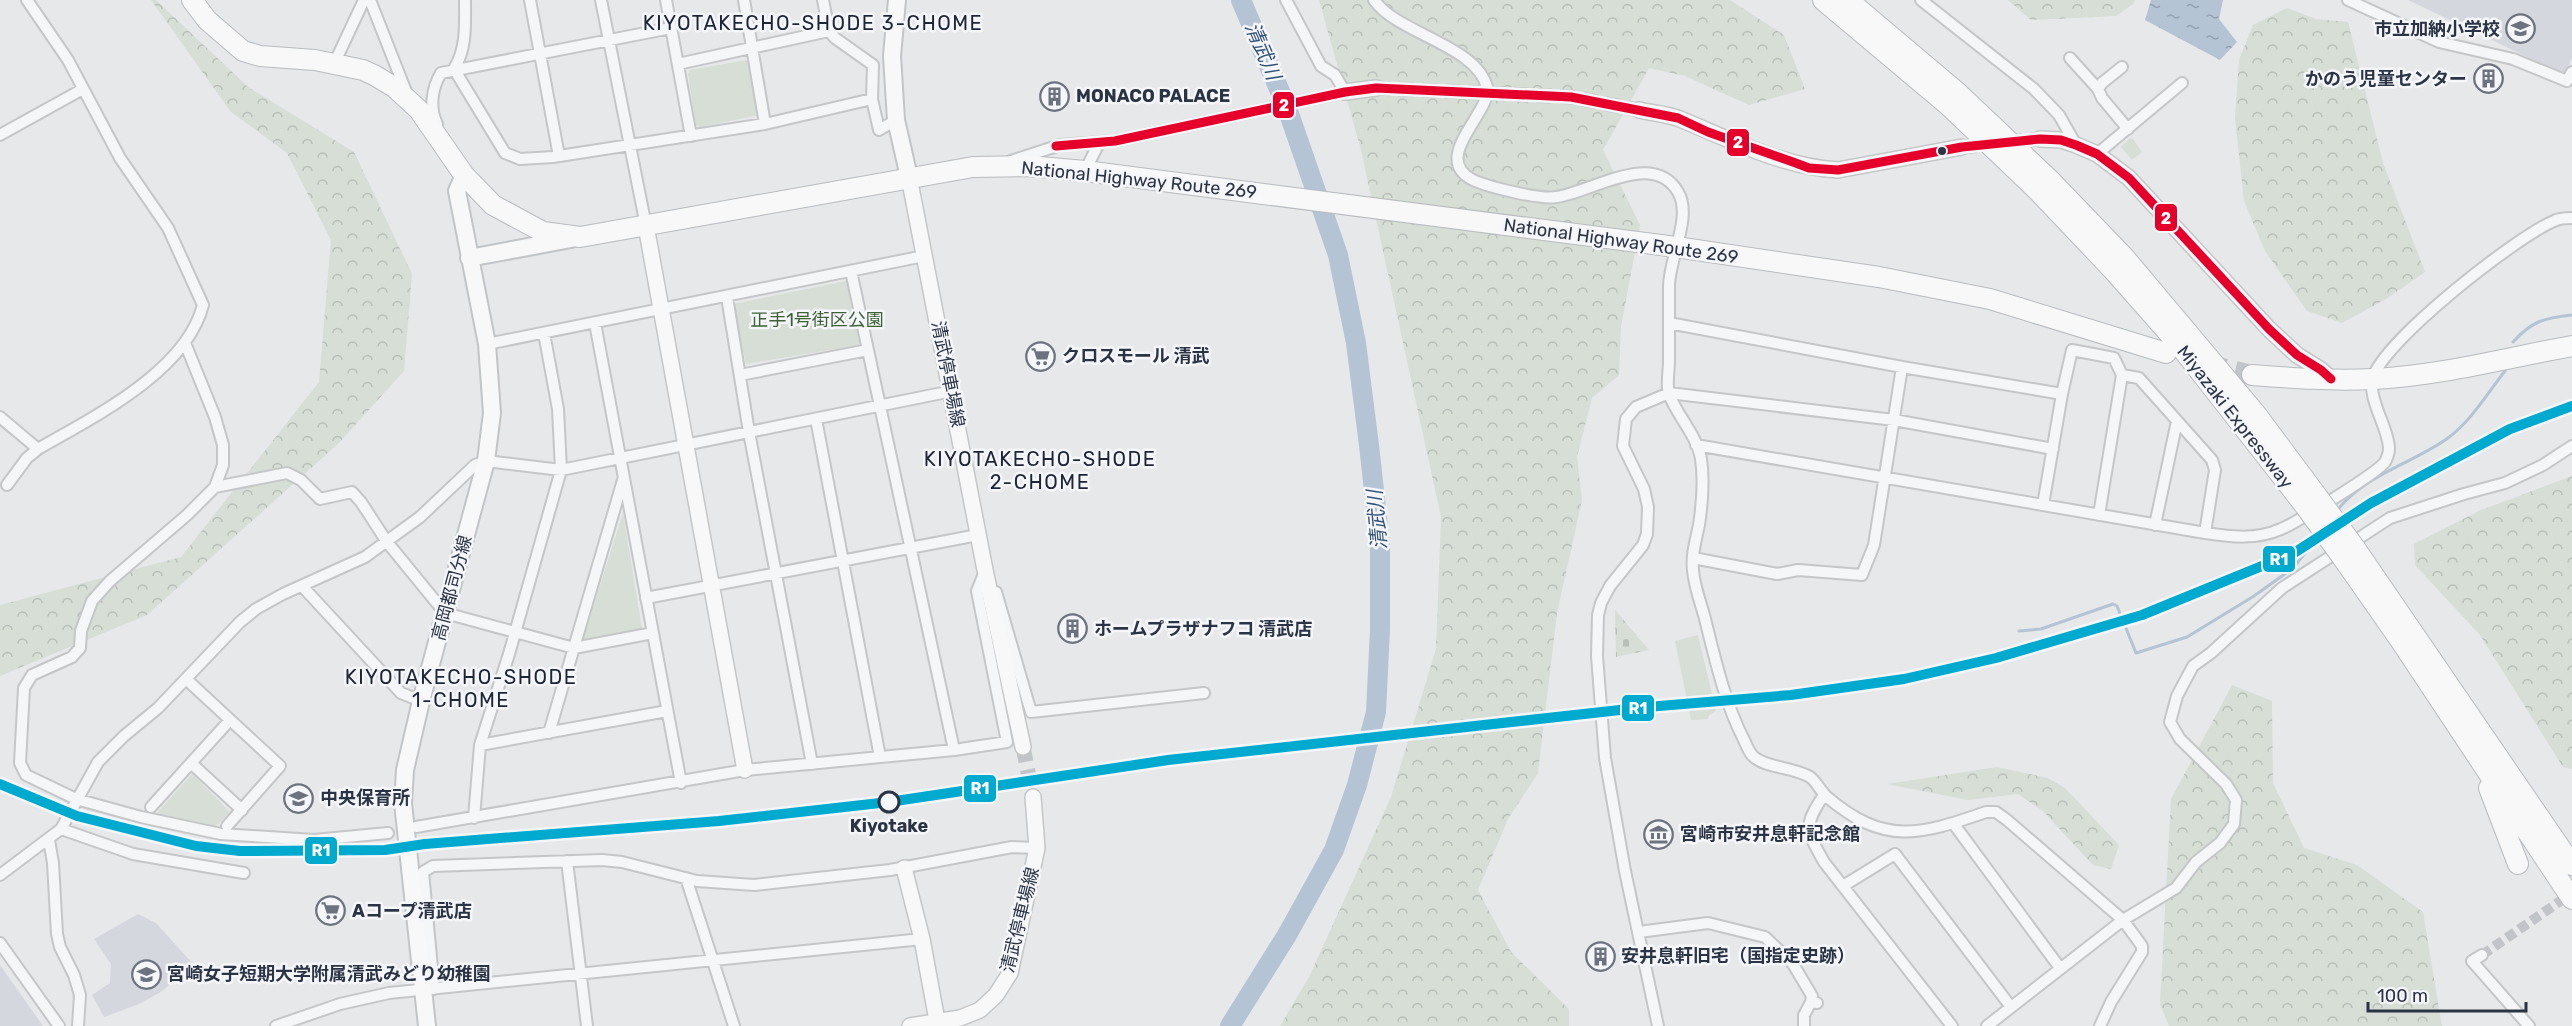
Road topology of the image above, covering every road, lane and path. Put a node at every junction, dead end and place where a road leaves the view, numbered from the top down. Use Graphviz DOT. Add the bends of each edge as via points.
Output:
graph roads {
  1 [pos="27,0"];
  2 [pos="192,0"];
  3 [pos="363,0"];
  4 [pos="370,0"];
  5 [pos="465,0"];
  6 [pos="530,0"];
  7 [pos="601,0"];
  8 [pos="666,0"];
  9 [pos="744,0"];
  10 [pos="823,0"];
  11 [pos="897,0"];
  12 [pos="1286,0"];
  13 [pos="1374,0"];
  14 [pos="1823,0"];
  15 [pos="1848,0"];
  16 [pos="1921,0"];
  17 [pos="2348,0"];
  18 [pos="671,27"];
  19 [pos="829,31"];
  20 [pos="609,39"];
  21 [pos="752,48"];
  22 [pos="539,52"];
  23 [pos="2070,58"];
  24 [pos="334,64"];
  25 [pos="678,64"];
  26 [pos="2122,67"];
  27 [pos="454,69"];
  28 [pos="2572,72"];
  29 [pos="2182,83"];
  30 [pos="1376,88"];
  31 [pos="83,89"];
  32 [pos="2098,89"];
  33 [pos="1338,94"];
  34 [pos="872,99"];
  35 [pos="410,102"];
  36 [pos="1639,110"];
  37 [pos="896,120"];
  38 [pos="765,124"];
  39 [pos="2128,129"];
  40 [pos="0,135"];
  41 [pos="691,135"];
  42 [pos="2040,139"];
  43 [pos="1099,143"];
  44 [pos="630,145"];
  45 [pos="2076,145"];
  46 [pos="1962,147"];
  47 [pos="2097,154"];
  48 [pos="559,156"];
  49 [pos="973,168"];
  50 [pos="1085,171"];
  51 [pos="464,175"];
  52 [pos="909,177"];
  53 [pos="2572,218"];
  54 [pos="646,226"];
  55 [pos="580,237"];
  56 [pos="1676,247"];
  57 [pos="924,256"];
  58 [pos="469,258"];
  59 [pos="851,271"];
  60 [pos="727,297"];
  61 [pos="661,310"];
  62 [pos="595,323"];
  63 [pos="1669,323"];
  64 [pos="544,333"];
  65 [pos="185,342"];
  66 [pos="487,344"];
  67 [pos="2572,346"];
  68 [pos="868,350"];
  69 [pos="2166,353"];
  70 [pos="1902,367"];
  71 [pos="740,375"];
  72 [pos="2122,375"];
  73 [pos="2252,375"];
  74 [pos="2331,379"];
  75 [pos="2372,379"];
  76 [pos="952,391"];
  77 [pos="1669,393"];
  78 [pos="2062,394"];
  79 [pos="880,406"];
  80 [pos="0,417"];
  81 [pos="816,419"];
  82 [pos="1894,420"];
  83 [pos="2177,421"];
  84 [pos="749,432"];
  85 [pos="686,445"];
  86 [pos="1696,445"];
  87 [pos="2572,446"];
  88 [pos="38,449"];
  89 [pos="2053,449"];
  90 [pos="620,458"];
  91 [pos="486,461"];
  92 [pos="561,470"];
  93 [pos="624,477"];
  94 [pos="1885,479"];
  95 [pos="7,485"];
  96 [pos="215,487"];
  97 [pos="2311,501"];
  98 [pos="2043,505"];
  99 [pos="2098,515"];
  100 [pos="2156,525"];
  101 [pos="2205,533"];
  102 [pos="978,535"];
  103 [pos="387,542"];
  104 [pos="910,548"];
  105 [pos="2349,553"];
  106 [pos="1693,558"];
  107 [pos="843,561"];
  108 [pos="985,570"];
  109 [pos="776,573"];
  110 [pos="302,586"];
  111 [pos="712,586"];
  112 [pos="646,598"];
  113 [pos="445,613"];
  114 [pos="515,631"];
  115 [pos="653,633"];
  116 [pos="574,648"];
  117 [pos="186,679"];
  118 [pos="1204,693"];
  119 [pos="421,702"];
  120 [pos="668,711"];
  121 [pos="230,720"];
  122 [pos="549,733"];
  123 [pos="480,746"];
  124 [pos="1023,747"];
  125 [pos="954,750"];
  126 [pos="2477,757"];
  127 [pos="880,758"];
  128 [pos="191,763"];
  129 [pos="813,764"];
  130 [pos="745,770"];
  131 [pos="681,783"];
  132 [pos="1824,795"];
  133 [pos="1034,797"];
  134 [pos="76,799"];
  135 [pos="151,807"];
  136 [pos="242,810"];
  137 [pos="474,819"];
  138 [pos="1953,823"];
  139 [pos="227,826"];
  140 [pos="416,827"];
  141 [pos="61,830"];
  142 [pos="388,833"];
  143 [pos="49,840"];
  144 [pos="1037,848"];
  145 [pos="567,861"];
  146 [pos="2518,864"];
  147 [pos="2572,865"];
  148 [pos="903,868"];
  149 [pos="244,873"];
  150 [pos="0,874"];
  151 [pos="686,878"];
  152 [pos="1843,886"];
  153 [pos="2572,899"];
  154 [pos="2123,920"];
  155 [pos="1639,932"];
  156 [pos="922,939"];
  157 [pos="0,943"];
  158 [pos="2482,955"];
  159 [pos="711,959"];
  160 [pos="2060,968"];
  161 [pos="580,974"];
  162 [pos="429,989"];
  163 [pos="2011,1007"];
  164 [pos="938,1025"];
  165 [pos="59,1026"];
  166 [pos="78,1026"];
  167 [pos="276,1026"];
  168 [pos="428,1026"];
  169 [pos="587,1026"];
  170 [pos="734,1026"];
  171 [pos="910,1026"];
  172 [pos="1658,1026"];
  173 [pos="1804,1026"];
  174 [pos="1952,1026"];
  175 [pos="1987,1026"];
  176 [pos="2100,1026"];
  177 [pos="2529,1026"];
  1 -- 31 [label="street"];
  2 -- 24 [label="highway, National Highway Route 269" via="207,20 243,51"];
  3 -- 24 [label="street"];
  4 -- 35 [label="street"];
  5 -- 27 [label="street" via="465,40"];
  6 -- 22 [label="street"];
  7 -- 20 [label="street"];
  8 -- 18 [label="street"];
  9 -- 21 [label="street"];
  10 -- 19 [label="street"];
  11 -- 37 [label="main road" via="892,56"];
  12 -- 33 [label="street" via="1321,66 1335,75"];
  13 -- 56 [label="street" via="1395,19 1463,58 1486,84 1484,104 1459,148 1458,160 1467,176 1486,185 1548,198 1624,176 1657,176 1680,195 1683,209"];
  14 -- 97 [label="highway, Miyazaki Expressway" via="1948,105 2037,190 2180,346"];
  15 -- 97 [label="highway, Miyazaki Expressway" via="1958,93 2125,258 2256,414"];
  16 -- 45 [label="street" via="2034,89 2059,115"];
  17 -- 28 [label="street" via="2439,42 2513,59 2567,81"];
  18 -- 20 [label="street"];
  18 -- 25 [label="street"];
  19 -- 21 [label="street"];
  19 -- 34 [label="street" via="873,65"];
  20 -- 22 [label="street"];
  20 -- 44 [label="street"];
  21 -- 25 [label="street"];
  21 -- 38 [label="street"];
  22 -- 27 [label="street"];
  22 -- 48 [label="street"];
  23 -- 32 [label="street"];
  24 -- 35 [label="highway, National Highway Route 269" via="374,75"];
  25 -- 41 [label="street"];
  26 -- 32 [label="street"];
  27 -- 48 [label="street" via="505,153 520,159"];
  27 -- 51 [label="street" via="441,73 435,82 432,113"];
  29 -- 39 [label="street"];
  30 -- 33 [label="street"];
  31 -- 40 [label="street"];
  31 -- 65 [label="street" via="120,158 168,228 200,295 200,319"];
  32 -- 39 [label="street"];
  33 -- 43 [label="street"];
  34 -- 37 [label="street" via="879,130"];
  34 -- 38 [label="street"];
  35 -- 51 [label="highway, National Highway Route 269"];
  36 -- 46 [label="street" via="1678,118 1818,169 1838,170"];
  37 -- 52 [label="main road"];
  38 -- 41 [label="street"];
  39 -- 47 [label="street"];
  41 -- 44 [label="street"];
  42 -- 45 [label="street"];
  43 -- 49 [label="street" via="1060,145"];
  43 -- 50 [label="street"];
  44 -- 48 [label="street"];
  44 -- 54 [label="street"];
  45 -- 47 [label="street"];
  47 -- 74 [label="street" via="2129,178 2269,329"];
  49 -- 50 [label="highway, National Highway Route 269" via="1028,166"];
  49 -- 52 [label="highway, National Highway Route 269"];
  50 -- 56 [label="highway, National Highway Route 269"];
  51 -- 55 [label="highway, National Highway Route 269" via="493,206 543,232"];
  51 -- 58 [label="main road, 高岡都司分線" via="457,191"];
  52 -- 54 [label="highway, National Highway Route 269"];
  52 -- 57 [label="street, 清武停車場線"];
  53 -- 75 [label="street" via="2556,220 2474,272 2382,361"];
  54 -- 55 [label="highway, National Highway Route 269"];
  54 -- 61 [label="street"];
  55 -- 58 [label="main road"];
  56 -- 63 [label="street" via="1668,272"];
  56 -- 69 [label="highway, National Highway Route 269" via="1880,277 1990,299"];
  57 -- 59 [label="street"];
  57 -- 76 [label="street, 清武停車場線"];
  58 -- 66 [label="main road, 高岡都司分線"];
  59 -- 60 [label="street"];
  59 -- 68 [label="street"];
  60 -- 61 [label="street"];
  60 -- 71 [label="street"];
  61 -- 62 [label="street"];
  61 -- 85 [label="street"];
  62 -- 64 [label="street"];
  62 -- 90 [label="street"];
  63 -- 70 [label="street"];
  63 -- 77 [label="street"];
  64 -- 66 [label="street"];
  64 -- 92 [label="street" via="558,409"];
  65 -- 88 [label="street" via="146,380"];
  65 -- 96 [label="street" via="223,445 223,465"];
  66 -- 91 [label="main road, 高岡都司分線" via="492,413"];
  67 -- 75 [label="highway" via="2414,376"];
  68 -- 71 [label="street"];
  68 -- 79 [label="street"];
  70 -- 78 [label="street"];
  70 -- 82 [label="street"];
  71 -- 84 [label="street"];
  72 -- 78 [label="street" via="2114,358 2072,350"];
  72 -- 83 [label="street" via="2139,378"];
  72 -- 99 [label="street"];
  73 -- 74 [label="highway"];
  74 -- 75 [label="highway"];
  75 -- 101 [label="street" via="2389,449 2386,461 2282,529 2243,538"];
  76 -- 79 [label="street"];
  76 -- 102 [label="street, 清武停車場線"];
  77 -- 82 [label="street"];
  77 -- 86 [label="street"];
  77 -- 155 [label="street" via="1636,407 1626,419 1623,446 1644,489 1647,534 1638,552 1610,586 1598,615 1597,656 1605,758"];
  78 -- 89 [label="street"];
  79 -- 81 [label="street"];
  79 -- 104 [label="street"];
  80 -- 88 [label="street"];
  81 -- 84 [label="street"];
  81 -- 107 [label="street"];
  82 -- 89 [label="street"];
  82 -- 94 [label="street"];
  83 -- 100 [label="street"];
  83 -- 101 [label="street" via="2212,460 2215,470"];
  84 -- 85 [label="street"];
  84 -- 109 [label="street"];
  85 -- 90 [label="street"];
  85 -- 111 [label="street"];
  86 -- 94 [label="street"];
  86 -- 106 [label="street" via="1701,457 1701,487"];
  87 -- 154 [label="street" via="2505,483 2390,518 2282,588 2193,666 2177,696 2170,722 2180,739 2226,784 2236,800 2234,824 2176,888"];
  88 -- 95 [label="street"];
  89 -- 98 [label="street"];
  90 -- 92 [label="street"];
  90 -- 93 [label="street"];
  91 -- 92 [label="street"];
  91 -- 103 [label="street" via="475,465"];
  91 -- 113 [label="main road, 高岡都司分線"];
  92 -- 114 [label="street"];
  93 -- 112 [label="street"];
  93 -- 116 [label="street"];
  94 -- 98 [label="street"];
  94 -- 106 [label="street" via="1874,545 1862,575 1798,570 1777,574"];
  96 -- 103 [label="street" via="287,473 301,480 320,500 352,492"];
  96 -- 134 [label="street" via="92,601 81,631 80,648 72,657 32,675 24,688 20,763 26,775"];
  97 -- 105 [label="highway, Miyazaki Expressway, bridge"];
  98 -- 99 [label="street"];
  99 -- 100 [label="street"];
  100 -- 101 [label="street"];
  102 -- 104 [label="street"];
  102 -- 108 [label="street, 清武停車場線"];
  103 -- 110 [label="street"];
  103 -- 113 [label="street"];
  104 -- 107 [label="street"];
  104 -- 125 [label="street"];
  105 -- 126 [label="highway, Miyazaki Expressway" via="2400,640"];
  105 -- 147 [label="highway, Miyazaki Expressway"];
  106 -- 132 [label="street" via="1692,573 1719,676 1730,712 1751,755 1812,778"];
  107 -- 109 [label="street"];
  107 -- 127 [label="street"];
  108 -- 118 [label="street" via="997,593 1031,712"];
  108 -- 124 [label="street, 清武停車場線"];
  108 -- 125 [label="street" via="977,591 1007,742"];
  109 -- 111 [label="street"];
  109 -- 129 [label="street"];
  110 -- 117 [label="street" via="256,609"];
  110 -- 119 [label="street" via="401,693"];
  111 -- 112 [label="street"];
  111 -- 130 [label="street"];
  112 -- 115 [label="street"];
  113 -- 114 [label="street"];
  113 -- 119 [label="main road, 高岡都司分線"];
  114 -- 116 [label="street"];
  114 -- 123 [label="street"];
  115 -- 116 [label="street"];
  115 -- 120 [label="street"];
  116 -- 122 [label="street"];
  117 -- 121 [label="street"];
  117 -- 134 [label="street" via="98,762"];
  119 -- 162 [label="main road, 高岡都司分線" via="405,770 403,803"];
  120 -- 122 [label="street"];
  120 -- 131 [label="street"];
  121 -- 128 [label="street"];
  121 -- 136 [label="street" via="280,766"];
  122 -- 123 [label="street"];
  123 -- 137 [label="street"];
  125 -- 127 [label="street"];
  126 -- 146 [label="highway"];
  126 -- 153 [label="highway, Miyazaki Expressway"];
  127 -- 129 [label="street"];
  128 -- 135 [label="street"];
  128 -- 136 [label="street"];
  129 -- 130 [label="street"];
  130 -- 131 [label="street"];
  131 -- 137 [label="street"];
  132 -- 138 [label="street" via="1862,821 1896,831 1914,833"];
  132 -- 152 [label="street" via="1811,813 1808,826 1824,862"];
  133 -- 144 [label="street, 清武停車場線"];
  134 -- 141 [label="street"];
  134 -- 142 [label="street" via="221,834 314,840"];
  136 -- 139 [label="street"];
  137 -- 140 [label="street"];
  138 -- 154 [label="street" via="1996,812"];
  138 -- 160 [label="street"];
  141 -- 143 [label="street"];
  141 -- 149 [label="street" via="134,854"];
  143 -- 150 [label="street"];
  143 -- 166 [label="street" via="57,934 80,995"];
  144 -- 148 [label="street" via="1012,847"];
  144 -- 164 [label="street, 清武停車場線" via="1010,973 980,1010"];
  145 -- 151 [label="street" via="622,862"];
  145 -- 161 [label="street"];
  145 -- 162 [label="street" via="434,866 423,872"];
  148 -- 151 [label="street" via="754,885 721,885"];
  148 -- 156 [label="street"];
  151 -- 159 [label="street"];
  152 -- 163 [label="street" via="1894,854"];
  152 -- 174 [label="street"];
  154 -- 160 [label="street"];
  154 -- 176 [label="street" via="2142,946 2142,952 2110,1002"];
  155 -- 172 [label="street"];
  155 -- 173 [label="street" via="1708,923 1765,937 1793,964 1812,996 1814,1003 1804,1015"];
  156 -- 159 [label="street" via="778,956"];
  156 -- 164 [label="street"];
  157 -- 165 [label="street"];
  158 -- 177 [label="street" via="2472,961"];
  159 -- 161 [label="street"];
  159 -- 170 [label="street"];
  160 -- 163 [label="street"];
  161 -- 162 [label="street"];
  161 -- 169 [label="street"];
  162 -- 167 [label="street" via="362,998"];
  162 -- 168 [label="main road, 高岡都司分線"];
  163 -- 175 [label="street"];
  164 -- 171 [label="street, 清武停車場線"];
}
